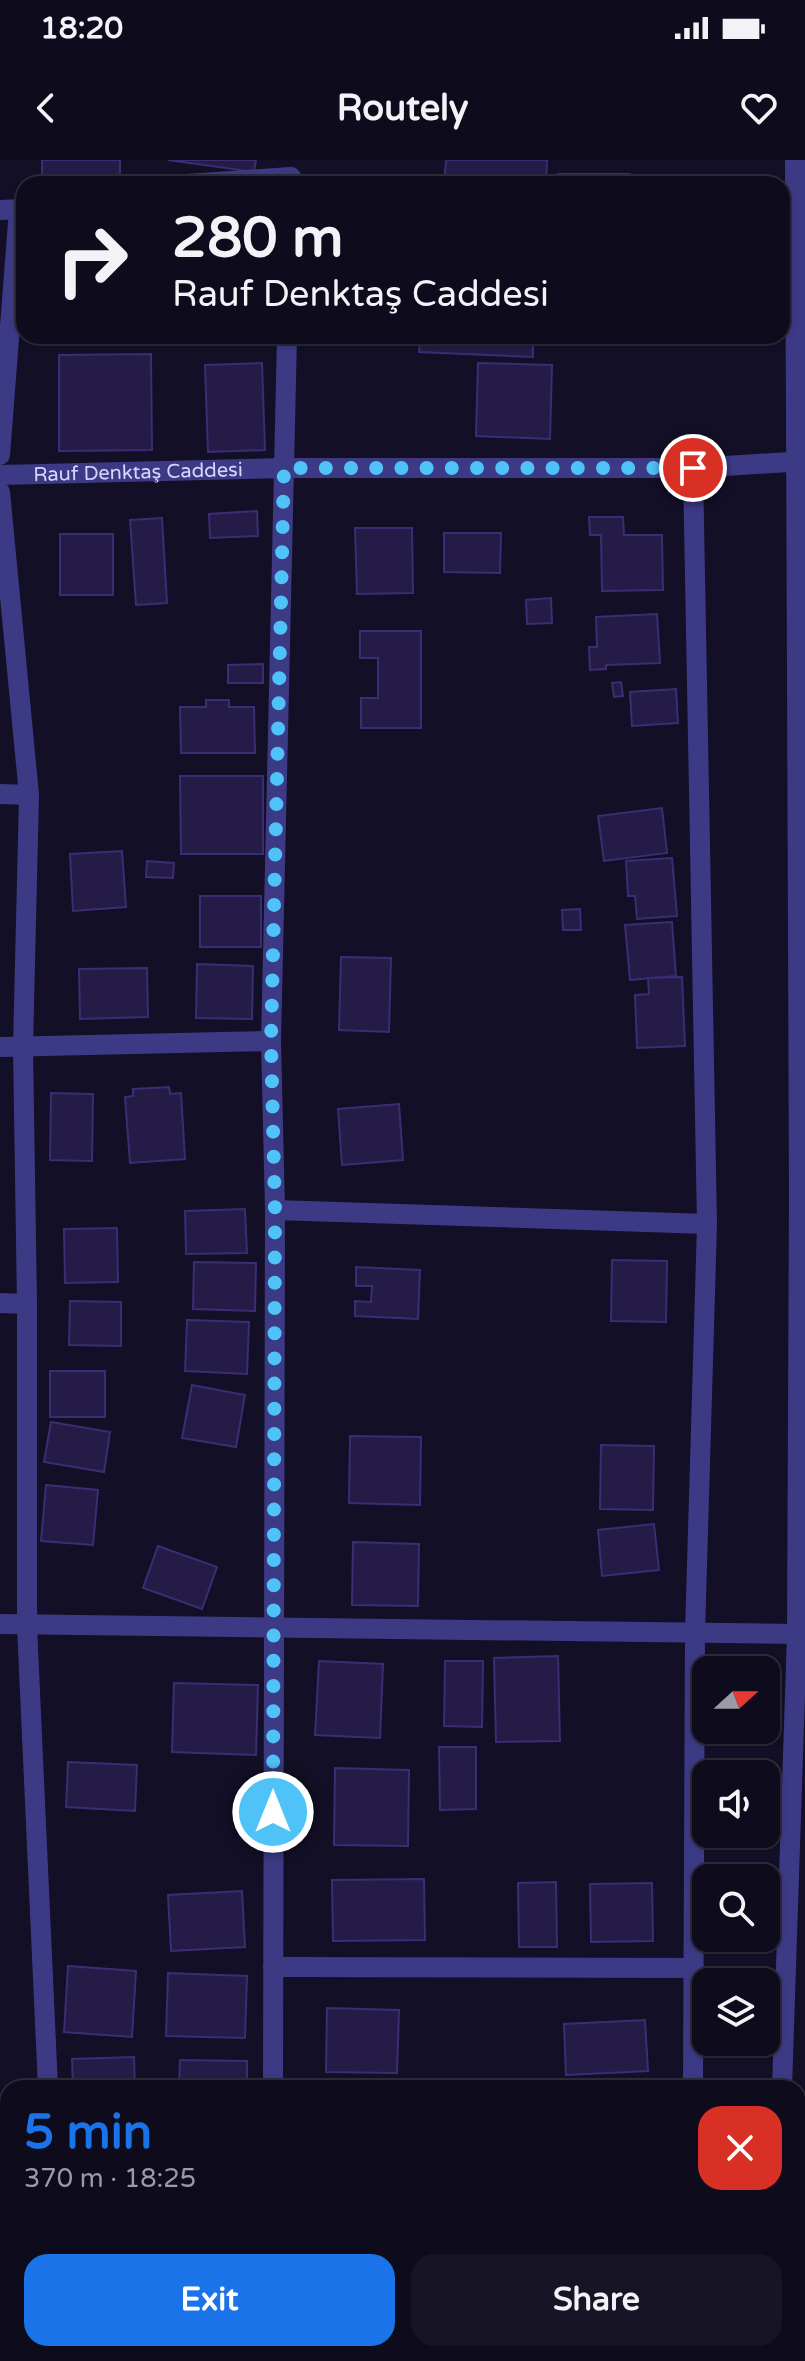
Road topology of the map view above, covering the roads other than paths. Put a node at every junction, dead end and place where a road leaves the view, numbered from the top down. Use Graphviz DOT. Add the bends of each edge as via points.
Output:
graph roads {
  1 [pos="795,160"];
  2 [pos="290,174"];
  3 [pos="269,176"];
  4 [pos="14,209"];
  5 [pos="287,344"];
  6 [pos="0,455"];
  7 [pos="801,462"];
  8 [pos="284,468"];
  9 [pos="693,468"];
  10 [pos="0,475"];
  11 [pos="0,492"];
  12 [pos="0,794"];
  13 [pos="29,795"];
  14 [pos="271,1041"];
  15 [pos="0,1047"];
  16 [pos="23,1047"];
  17 [pos="802,1195"];
  18 [pos="275,1210"];
  19 [pos="707,1224"];
  20 [pos="0,1303"];
  21 [pos="27,1304"];
  22 [pos="0,1624"];
  23 [pos="27,1626"];
  24 [pos="274,1626"];
  25 [pos="695,1633"];
  26 [pos="797,1634"];
  27 [pos="801,1707"];
  28 [pos="273,1967"];
  29 [pos="694,1968"];
  30 [pos="693,2056"];
  31 [pos="48,2080"];
  32 [pos="273,2080"];
  33 [pos="693,2080"];
  34 [pos="782,2080"];
  1 -- 7 [label="street"];
  2 -- 3 [label="street"];
  4 -- 6 [label="street"];
  5 -- 8 [label="street"];
  7 -- 9 [label="street, Rauf Denktaş Caddesi"];
  7 -- 17 [label="street"];
  8 -- 9 [label="street, Rauf Denktaş Caddesi"];
  8 -- 10 [label="street, Rauf Denktaş Caddesi"];
  8 -- 14 [label="street"];
  9 -- 19 [label="street"];
  11 -- 13 [label="street"];
  12 -- 13 [label="street"];
  13 -- 16 [label="street"];
  14 -- 16 [label="street"];
  14 -- 18 [label="street"];
  15 -- 16 [label="street"];
  16 -- 21 [label="street"];
  17 -- 26 [label="street"];
  18 -- 19 [label="street"];
  18 -- 24 [label="street"];
  19 -- 25 [label="street"];
  20 -- 21 [label="street"];
  21 -- 23 [label="street"];
  22 -- 23 [label="street"];
  23 -- 24 [label="street"];
  23 -- 31 [label="street"];
  24 -- 25 [label="street"];
  24 -- 28 [label="street"];
  25 -- 26 [label="street"];
  25 -- 29 [label="street"];
  26 -- 27 [label="street"];
  27 -- 34 [label="street"];
  28 -- 29 [label="street"];
  28 -- 32 [label="street"];
  30 -- 33 [label="street"];
}
